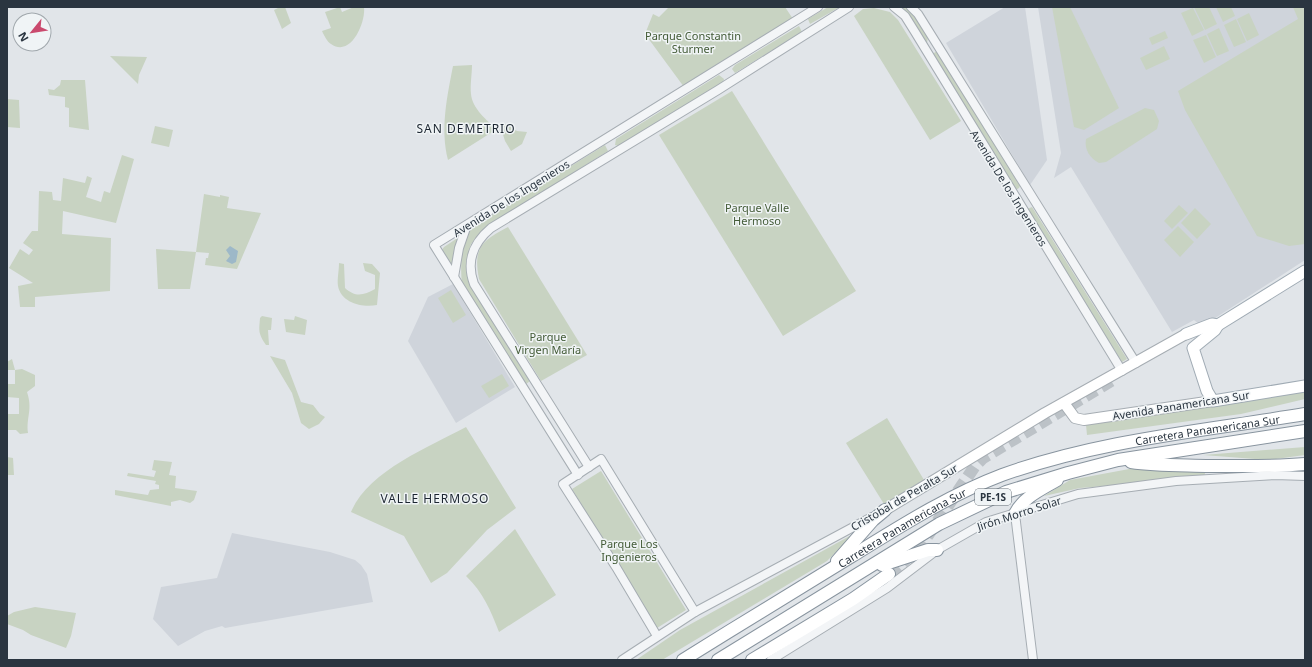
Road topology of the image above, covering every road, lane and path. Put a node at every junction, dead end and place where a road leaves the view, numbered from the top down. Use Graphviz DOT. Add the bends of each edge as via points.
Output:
graph roads {
  1 [pos="818,7"];
  2 [pos="849,7"];
  3 [pos="894,7"];
  4 [pos="911,7"];
  5 [pos="467,225"];
  6 [pos="1305,271"];
  7 [pos="454,277"];
  8 [pos="1218,325"];
  9 [pos="1186,334"];
  10 [pos="1126,347"];
  11 [pos="1113,355"];
  12 [pos="1136,363"];
  13 [pos="1122,370"];
  14 [pos="1305,386"];
  15 [pos="1213,400"];
  16 [pos="1064,403"];
  17 [pos="1305,414"];
  18 [pos="1305,432"];
  19 [pos="1118,460"];
  20 [pos="1305,464"];
  21 [pos="589,467"];
  22 [pos="1068,473"];
  23 [pos="578,474"];
  24 [pos="1305,476"];
  25 [pos="885,510"];
  26 [pos="1015,514"];
  27 [pos="937,550"];
  28 [pos="830,570"];
  29 [pos="889,574"];
  30 [pos="844,581"];
  31 [pos="695,612"];
  32 [pos="657,636"];
  33 [pos="622,660"];
  34 [pos="683,660"];
  35 [pos="718,660"];
  36 [pos="752,660"];
  37 [pos="772,660"];
  38 [pos="1033,660"];
  1 -- 5 [label="street, Avenida De los Ingenieros"];
  2 -- 21 [label="street, Avenida De los Ingenieros" via="491,228 475,245 471,265 474,284"];
  3 -- 11 [label="street, Avenida De los Ingenieros" via="905,16"];
  4 -- 10 [label="street, Avenida De los Ingenieros" via="918,14"];
  5 -- 7 [label="street" via="459,248"];
  5 -- 7 [label="street, Avenida De los Ingenieros" via="434,245"];
  6 -- 8 [label="main road"];
  7 -- 23 [label="street, Avenida De los Ingenieros"];
  8 -- 9 [label="main road" via="1212,324"];
  8 -- 15 [label="main road" via="1193,348 1207,391"];
  9 -- 12 [label="main road, Cristobal de Peralta Sur"];
  10 -- 11 [label="street" via="1121,353"];
  10 -- 12 [label="street, Avenida De los Ingenieros"];
  11 -- 13 [label="street, Avenida De los Ingenieros"];
  12 -- 13 [label="main road, Cristobal de Peralta Sur"];
  13 -- 16 [label="main road, Cristobal de Peralta Sur"];
  14 -- 15 [label="main road, Avenida Panamericana Sur"];
  15 -- 16 [label="main road, Avenida Panamericana Sur" via="1084,420 1075,418"];
  16 -- 25 [label="main road, Cristobal de Peralta Sur"];
  17 -- 28 [label="highway, Carretera Panamericana Sur / PE-1S" via="1114,444 1032,465 999,476 938,506"];
  18 -- 19 [label="highway, Carretera Panamericana Sur / PE-1S"];
  19 -- 20 [label="highway" via="1149,465"];
  19 -- 22 [label="highway, Carretera Panamericana Sur / PE-1S"];
  21 -- 23 [label="street"];
  21 -- 31 [label="street" via="601,460"];
  22 -- 26 [label="highway" via="1025,500 1018,506"];
  22 -- 30 [label="highway, Carretera Panamericana Sur / PE-1S" via="1006,492 969,508"];
  23 -- 32 [label="street" via="563,484"];
  24 -- 26 [label="street, Jirón Morro Solar" via="1275,475 1176,481 1078,494"];
  25 -- 28 [label="highway" via="872,520"];
  25 -- 31 [label="street, Cristobal de Peralta Sur"];
  26 -- 27 [label="street, Jirón Morro Solar" via="975,528"];
  26 -- 38 [label="street"];
  27 -- 30 [label="highway" via="928,550 898,559"];
  27 -- 37 [label="street, Jirón Morro Solar" via="887,588"];
  28 -- 34 [label="highway, Carretera Panamericana Sur / PE-1S"];
  29 -- 36 [label="highway" via="853,599"];
  30 -- 35 [label="highway, Carretera Panamericana Sur / PE-1S"];
  31 -- 32 [label="street, Cristobal de Peralta Sur"];
  32 -- 33 [label="street, Cristobal de Peralta Sur"];
}
